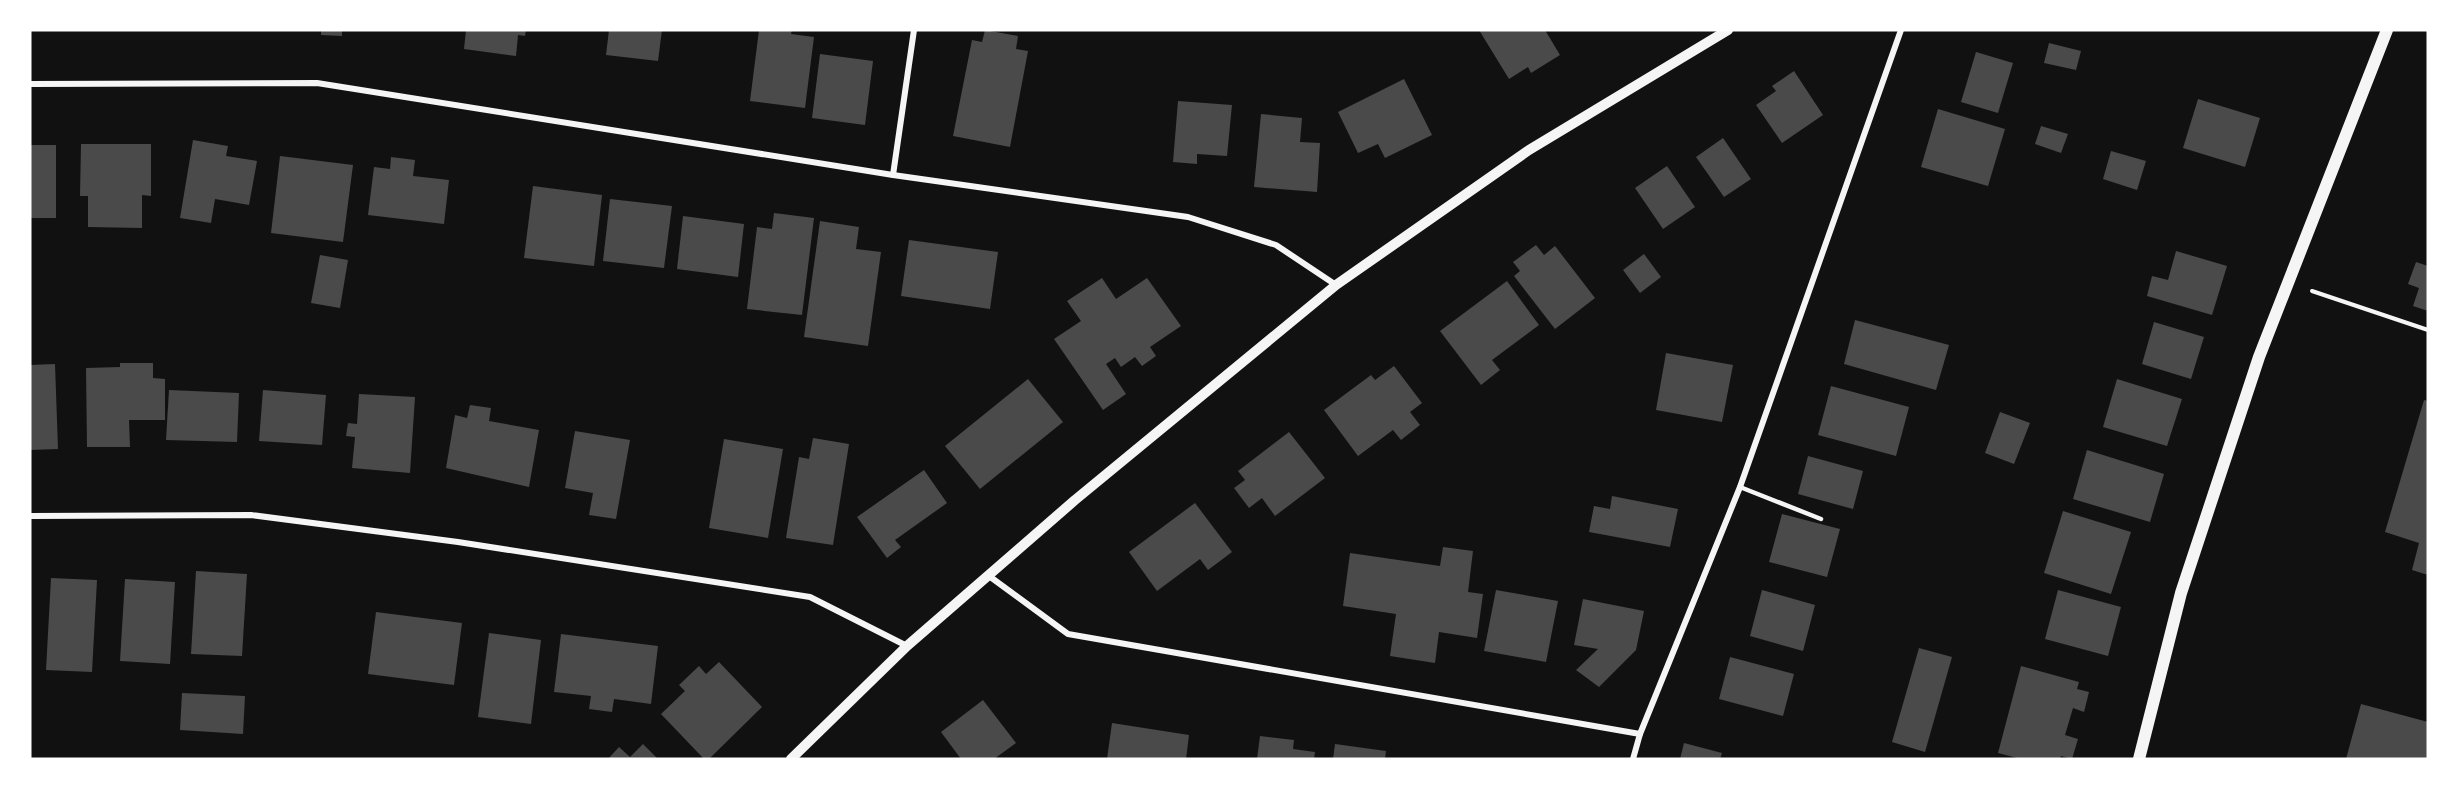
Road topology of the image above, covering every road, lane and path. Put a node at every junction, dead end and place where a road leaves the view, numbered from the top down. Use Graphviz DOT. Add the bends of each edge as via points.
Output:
graph roads {
  1 [pos="914,30"];
  2 [pos="1728,30"];
  3 [pos="1901,30"];
  4 [pos="2387,30"];
  5 [pos="30,84"];
  6 [pos="893,175"];
  7 [pos="2288,283"];
  8 [pos="1336,285"];
  9 [pos="2428,330"];
  10 [pos="1740,487"];
  11 [pos="30,516"];
  12 [pos="1821,519"];
  13 [pos="989,576"];
  14 [pos="907,646"];
  15 [pos="1640,734"];
  16 [pos="791,759"];
  17 [pos="1633,759"];
  18 [pos="2139,759"];
  1 -- 6 [label="street"];
  2 -- 8 [label="street" via="1528,150"];
  3 -- 10 [label="street"];
  4 -- 7 [label="main road"];
  5 -- 6 [label="street" via="317,83"];
  6 -- 8 [label="street" via="1188,217 1276,245"];
  7 -- 9 [label="path"];
  7 -- 18 [label="main road" via="2259,357 2181,593"];
  8 -- 13 [label="street"];
  10 -- 12 [label="lane"];
  10 -- 15 [label="street"];
  11 -- 14 [label="street" via="251,514 458,542 810,597"];
  13 -- 14 [label="street"];
  13 -- 15 [label="street" via="1068,634"];
  14 -- 16 [label="street"];
  15 -- 17 [label="street"];
}
